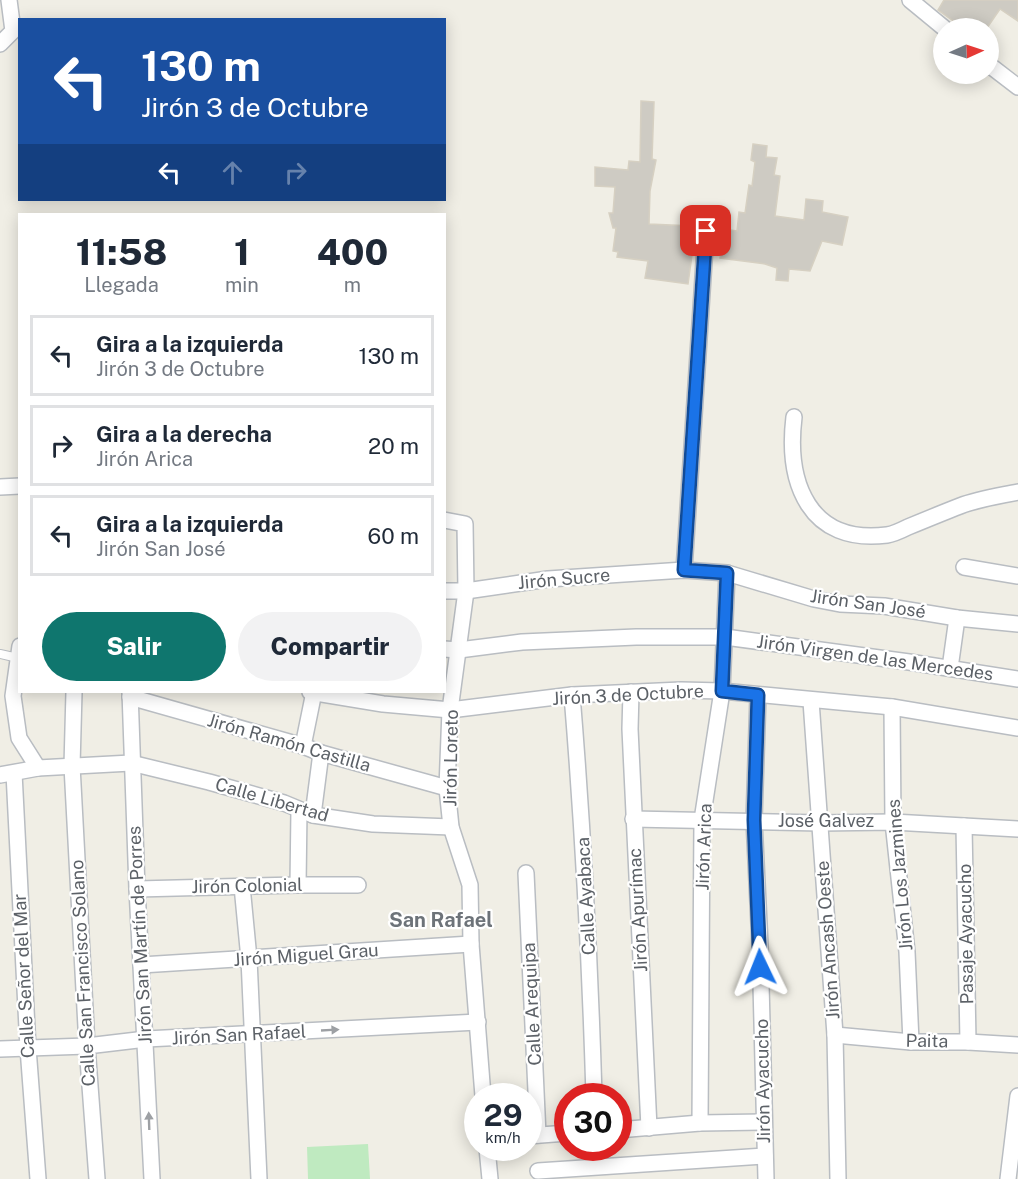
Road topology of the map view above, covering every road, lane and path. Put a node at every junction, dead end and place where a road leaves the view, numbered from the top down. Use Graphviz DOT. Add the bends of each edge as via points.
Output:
graph roads {
  1 [pos="9,0"];
  2 [pos="910,0"];
  3 [pos="933,19"];
  4 [pos="0,44"];
  5 [pos="999,72"];
  6 [pos="1018,87"];
  7 [pos="706,231"];
  8 [pos="794,417"];
  9 [pos="18,486"];
  10 [pos="0,488"];
  11 [pos="1018,492"];
  12 [pos="446,520"];
  13 [pos="964,567"];
  14 [pos="684,570"];
  15 [pos="727,573"];
  16 [pos="1018,576"];
  17 [pos="446,591"];
  18 [pos="466,591"];
  19 [pos="957,618"];
  20 [pos="1018,624"];
  21 [pos="725,637"];
  22 [pos="452,649"];
  23 [pos="18,652"];
  24 [pos="0,654"];
  25 [pos="18,659"];
  26 [pos="950,668"];
  27 [pos="1018,679"];
  28 [pos="722,691"];
  29 [pos="631,692"];
  30 [pos="74,693"];
  31 [pos="313,693"];
  32 [pos="319,693"];
  33 [pos="130,694"];
  34 [pos="758,695"];
  35 [pos="572,696"];
  36 [pos="811,701"];
  37 [pos="892,707"];
  38 [pos="450,710"];
  39 [pos="1018,728"];
  40 [pos="303,746"];
  41 [pos="321,753"];
  42 [pos="131,763"];
  43 [pos="72,766"];
  44 [pos="38,768"];
  45 [pos="7,774"];
  46 [pos="447,788"];
  47 [pos="306,812"];
  48 [pos="633,819"];
  49 [pos="702,819"];
  50 [pos="754,820"];
  51 [pos="893,822"];
  52 [pos="820,823"];
  53 [pos="964,826"];
  54 [pos="451,827"];
  55 [pos="1018,830"];
  56 [pos="526,873"];
  57 [pos="242,885"];
  58 [pos="298,885"];
  59 [pos="358,885"];
  60 [pos="136,889"];
  61 [pos="471,944"];
  62 [pos="249,959"];
  63 [pos="141,965"];
  64 [pos="477,1022"];
  65 [pos="252,1034"];
  66 [pos="835,1035"];
  67 [pos="146,1039"];
  68 [pos="911,1042"];
  69 [pos="968,1042"];
  70 [pos="1018,1045"];
  71 [pos="87,1046"];
  72 [pos="28,1048"];
  73 [pos="0,1049"];
  74 [pos="482,1083"];
  75 [pos="532,1083"];
  76 [pos="594,1083"];
  77 [pos="1018,1096"];
  78 [pos="764,1122"];
  79 [pos="700,1123"];
  80 [pos="649,1128"];
  81 [pos="632,1129"];
  82 [pos="765,1156"];
  83 [pos="488,1161"];
  84 [pos="538,1171"];
  85 [pos="38,1179"];
  86 [pos="97,1179"];
  87 [pos="152,1179"];
  88 [pos="259,1179"];
  89 [pos="490,1179"];
  90 [pos="766,1179"];
  91 [pos="773,1179"];
  92 [pos="838,1179"];
  93 [pos="1008,1179"];
  1 -- 4 [label="street" via="12,31"];
  2 -- 3 [label="street"];
  5 -- 6 [label="street"];
  7 -- 14 [label="street"];
  8 -- 11 [label="street" via="793,443 801,492 814,514 833,529 888,535 963,504"];
  9 -- 10 [label="street"];
  12 -- 18 [label="street, Jirón Loreto" via="465,524"];
  13 -- 16 [label="street"];
  14 -- 15 [label="street, Jirón San José"];
  14 -- 18 [label="street, Jirón Sucre" via="548,579"];
  15 -- 19 [label="street, Jirón San José" via="814,599"];
  15 -- 21 [label="street, Jirón Arica"];
  17 -- 18 [label="street, Jirón Sucre"];
  18 -- 22 [label="street, Jirón Loreto"];
  19 -- 20 [label="street, Jirón San José"];
  19 -- 26 [label="street"];
  21 -- 22 [label="street, Jirón Virgen de las Mercedes" via="590,639"];
  21 -- 26 [label="street, Jirón Virgen de las Mercedes"];
  21 -- 28 [label="street, Jirón Arica"];
  22 -- 38 [label="street, Jirón Loreto"];
  23 -- 24 [label="lane"];
  25 -- 44 [label="street" via="13,696 19,738"];
  26 -- 27 [label="street, Jirón Virgen de las Mercedes"];
  28 -- 29 [label="street, Jirón 3 de Octubre"];
  28 -- 34 [label="street, Jirón 3 de Octubre"];
  28 -- 49 [label="street, Jirón Arica"];
  29 -- 35 [label="street, Jirón 3 de Octubre"];
  29 -- 48 [label="street, Jirón Apurímac"];
  30 -- 43 [label="street, Calle San Francisco Solano"];
  31 -- 40 [label="street"];
  32 -- 38 [label="street, Jirón 3 de Octubre"];
  33 -- 40 [label="street, Jirón Ramón Castilla"];
  33 -- 42 [label="street, Jirón San Martín de Porres"];
  34 -- 36 [label="street, Jirón 3 de Octubre"];
  34 -- 50 [label="street, Jirón Ayacucho"];
  35 -- 38 [label="street, Jirón 3 de Octubre"];
  35 -- 76 [label="street, Calle Ayabaca" via="583,822"];
  36 -- 37 [label="street, Jirón 3 de Octubre"];
  36 -- 52 [label="street, Jirón Ancash Oeste"];
  37 -- 39 [label="street, Jirón 3 de Octubre"];
  37 -- 51 [label="street, Jirón Los Jazmines"];
  38 -- 46 [label="street, Jirón Loreto"];
  40 -- 41 [label="street, Jirón Ramón Castilla"];
  41 -- 46 [label="street, Jirón Ramón Castilla"];
  41 -- 47 [label="street"];
  42 -- 43 [label="street, Calle Libertad"];
  42 -- 47 [label="street, Calle Libertad"];
  42 -- 60 [label="street, Jirón San Martín de Porres"];
  43 -- 44 [label="street, Calle Libertad"];
  43 -- 71 [label="street, Calle San Francisco Solano"];
  44 -- 45 [label="street, Calle Libertad"];
  45 -- 72 [label="street, Calle Señor del Mar"];
  46 -- 54 [label="street, Jirón Loreto"];
  47 -- 54 [label="street, Calle Libertad" via="373,824"];
  47 -- 58 [label="street"];
  48 -- 49 [label="street, José Galvez"];
  48 -- 80 [label="street, Jirón Apurímac"];
  49 -- 50 [label="street, José Galvez"];
  49 -- 79 [label="street, Jirón Arica"];
  50 -- 52 [label="street, José Galvez"];
  50 -- 78 [label="street, Jirón Ayacucho"];
  51 -- 52 [label="street, José Galvez"];
  51 -- 53 [label="street, José Galvez"];
  51 -- 68 [label="street, Jirón Los Jazmines" via="907,952"];
  52 -- 66 [label="street, Jirón Ancash Oeste"];
  53 -- 55 [label="street, José Galvez"];
  53 -- 69 [label="street, Pasaje Ayacucho"];
  54 -- 61 [label="street, Jirón Loreto" via="470,885"];
  56 -- 75 [label="street, Calle Arequipa"];
  57 -- 58 [label="street, Jirón Colonial"];
  57 -- 60 [label="street, Jirón Colonial"];
  57 -- 62 [label="street"];
  58 -- 59 [label="street, Jirón Colonial"];
  60 -- 63 [label="street, Jirón San Martín de Porres"];
  61 -- 62 [label="street, Jirón Miguel Grau"];
  61 -- 64 [label="street, Jirón Loreto"];
  62 -- 63 [label="street, Jirón Miguel Grau"];
  62 -- 65 [label="street"];
  63 -- 67 [label="street, Jirón San Martín de Porres"];
  65 -- 64 [label="street, Jirón San Rafael, one-way"];
  64 -- 74 [label="street, Jirón Loreto"];
  65 -- 67 [label="street, Jirón San Rafael"];
  65 -- 88 [label="street"];
  66 -- 68 [label="street, Paita"];
  66 -- 92 [label="street, Jirón Ancash Oeste"];
  67 -- 71 [label="street, Jirón San Rafael"];
  87 -- 67 [label="street, Jirón San Martín de Porres, one-way"];
  68 -- 69 [label="street, Paita"];
  69 -- 70 [label="street, Paita"];
  71 -- 72 [label="street, Jirón San Rafael"];
  71 -- 86 [label="street, Calle San Francisco Solano"];
  72 -- 73 [label="street, Jirón San Rafael"];
  72 -- 85 [label="street, Calle Señor del Mar"];
  77 -- 93 [label="street"];
  78 -- 79 [label="street"];
  78 -- 82 [label="street, Jirón Ayacucho"];
  79 -- 80 [label="street"];
  80 -- 81 [label="street"];
  82 -- 84 [label="street"];
  82 -- 90 [label="street, Jirón Ayacucho"];
  83 -- 89 [label="street"];
  90 -- 91 [label="street"];
}
